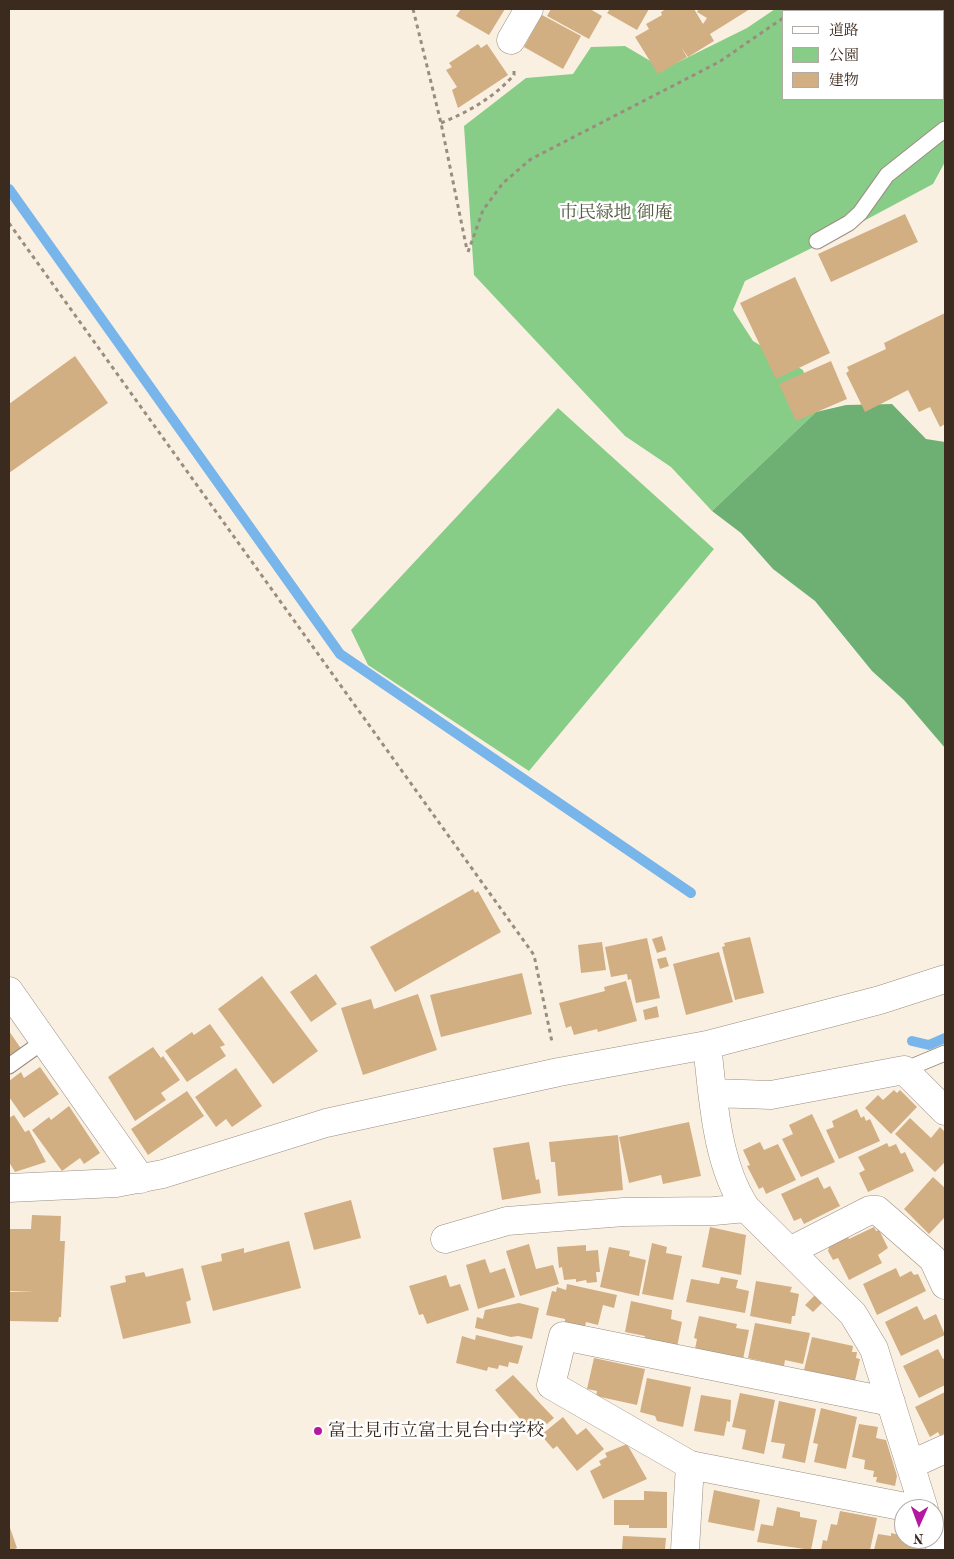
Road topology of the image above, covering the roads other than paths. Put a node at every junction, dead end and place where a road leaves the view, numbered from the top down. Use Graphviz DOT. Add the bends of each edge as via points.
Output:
graph roads {
  1 [pos="529,9"];
  2 [pos="511,40"];
  3 [pos="945,129"];
  4 [pos="817,241"];
  5 [pos="945,979"];
  6 [pos="10,994"];
  7 [pos="44,1041"];
  8 [pos="707,1045"];
  9 [pos="945,1053"];
  10 [pos="9,1066"];
  11 [pos="904,1070"];
  12 [pos="713,1093"];
  13 [pos="945,1111"];
  14 [pos="141,1179"];
  15 [pos="9,1188"];
  16 [pos="746,1208"];
  17 [pos="445,1239"];
  18 [pos="790,1251"];
  19 [pos="945,1285"];
  20 [pos="891,1402"];
  21 [pos="945,1449"];
  22 [pos="690,1465"];
  23 [pos="910,1465"];
  24 [pos="921,1499"];
  25 [pos="894,1505"];
  26 [pos="685,1550"];
  1 -- 2 [label="street"];
  3 -- 4 [label="lane" via="887,175 849,224"];
  5 -- 8 [label="street" via="880,1000"];
  6 -- 7 [label="street"];
  7 -- 10 [label="lane"];
  7 -- 14 [label="street"];
  8 -- 12 [label="street"];
  8 -- 14 [label="street" via="559,1072 326,1124"];
  9 -- 11 [label="lane"];
  11 -- 12 [label="street" via="771,1095"];
  11 -- 13 [label="street"];
  12 -- 16 [label="street" via="715,1117 734,1190"];
  14 -- 15 [label="street"];
  16 -- 17 [label="street" via="624,1212 507,1221"];
  16 -- 18 [label="street"];
  18 -- 19 [label="street" via="870,1210 877,1210 933,1258"];
  18 -- 20 [label="street" via="853,1314 874,1349"];
  20 -- 22 [label="street" via="564,1336 551,1385"];
  20 -- 23 [label="street"];
  21 -- 23 [label="street"];
  22 -- 25 [label="street"];
  22 -- 26 [label="street"];
  23 -- 24 [label="street"];
}
